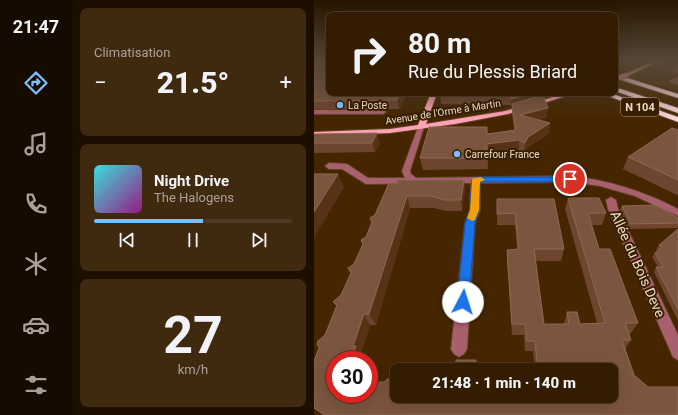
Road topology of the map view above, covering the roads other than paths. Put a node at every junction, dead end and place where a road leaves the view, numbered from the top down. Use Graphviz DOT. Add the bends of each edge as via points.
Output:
graph roads {
  1 [pos="620,79"];
  2 [pos="618,85"];
  3 [pos="618,90"];
  4 [pos="433,96"];
  5 [pos="563,96"];
  6 [pos="611,96"];
  7 [pos="678,96"];
  8 [pos="678,104"];
  9 [pos="678,110"];
  10 [pos="314,112"];
  11 [pos="383,112"];
  12 [pos="678,120"];
  13 [pos="421,127"];
  14 [pos="314,134"];
  15 [pos="329,166"];
  16 [pos="413,180"];
  17 [pos="476,180"];
  18 [pos="611,200"];
  19 [pos="678,213"];
  20 [pos="459,348"];
  21 [pos="678,351"];
  1 -- 7 [label="highway, N 104"];
  2 -- 8 [label="highway"];
  3 -- 9 [label="highway"];
  4 -- 13 [label="main road"];
  5 -- 13 [label="main road, Avenue de l'Orme à Martin" via="506,113"];
  6 -- 12 [label="highway, N 104"];
  10 -- 11 [label="street"];
  13 -- 14 [label="main road, Avenue de l'Orme à Martin"];
  13 -- 16 [label="street" via="406,171"];
  15 -- 16 [label="street" via="344,166 366,181"];
  16 -- 17 [label="street"];
  17 -- 19 [label="street" via="570,179 597,182 626,188"];
  17 -- 20 [label="street" via="475,210 470,223"];
  18 -- 21 [label="street, Allée du Bois Deve"];
}
